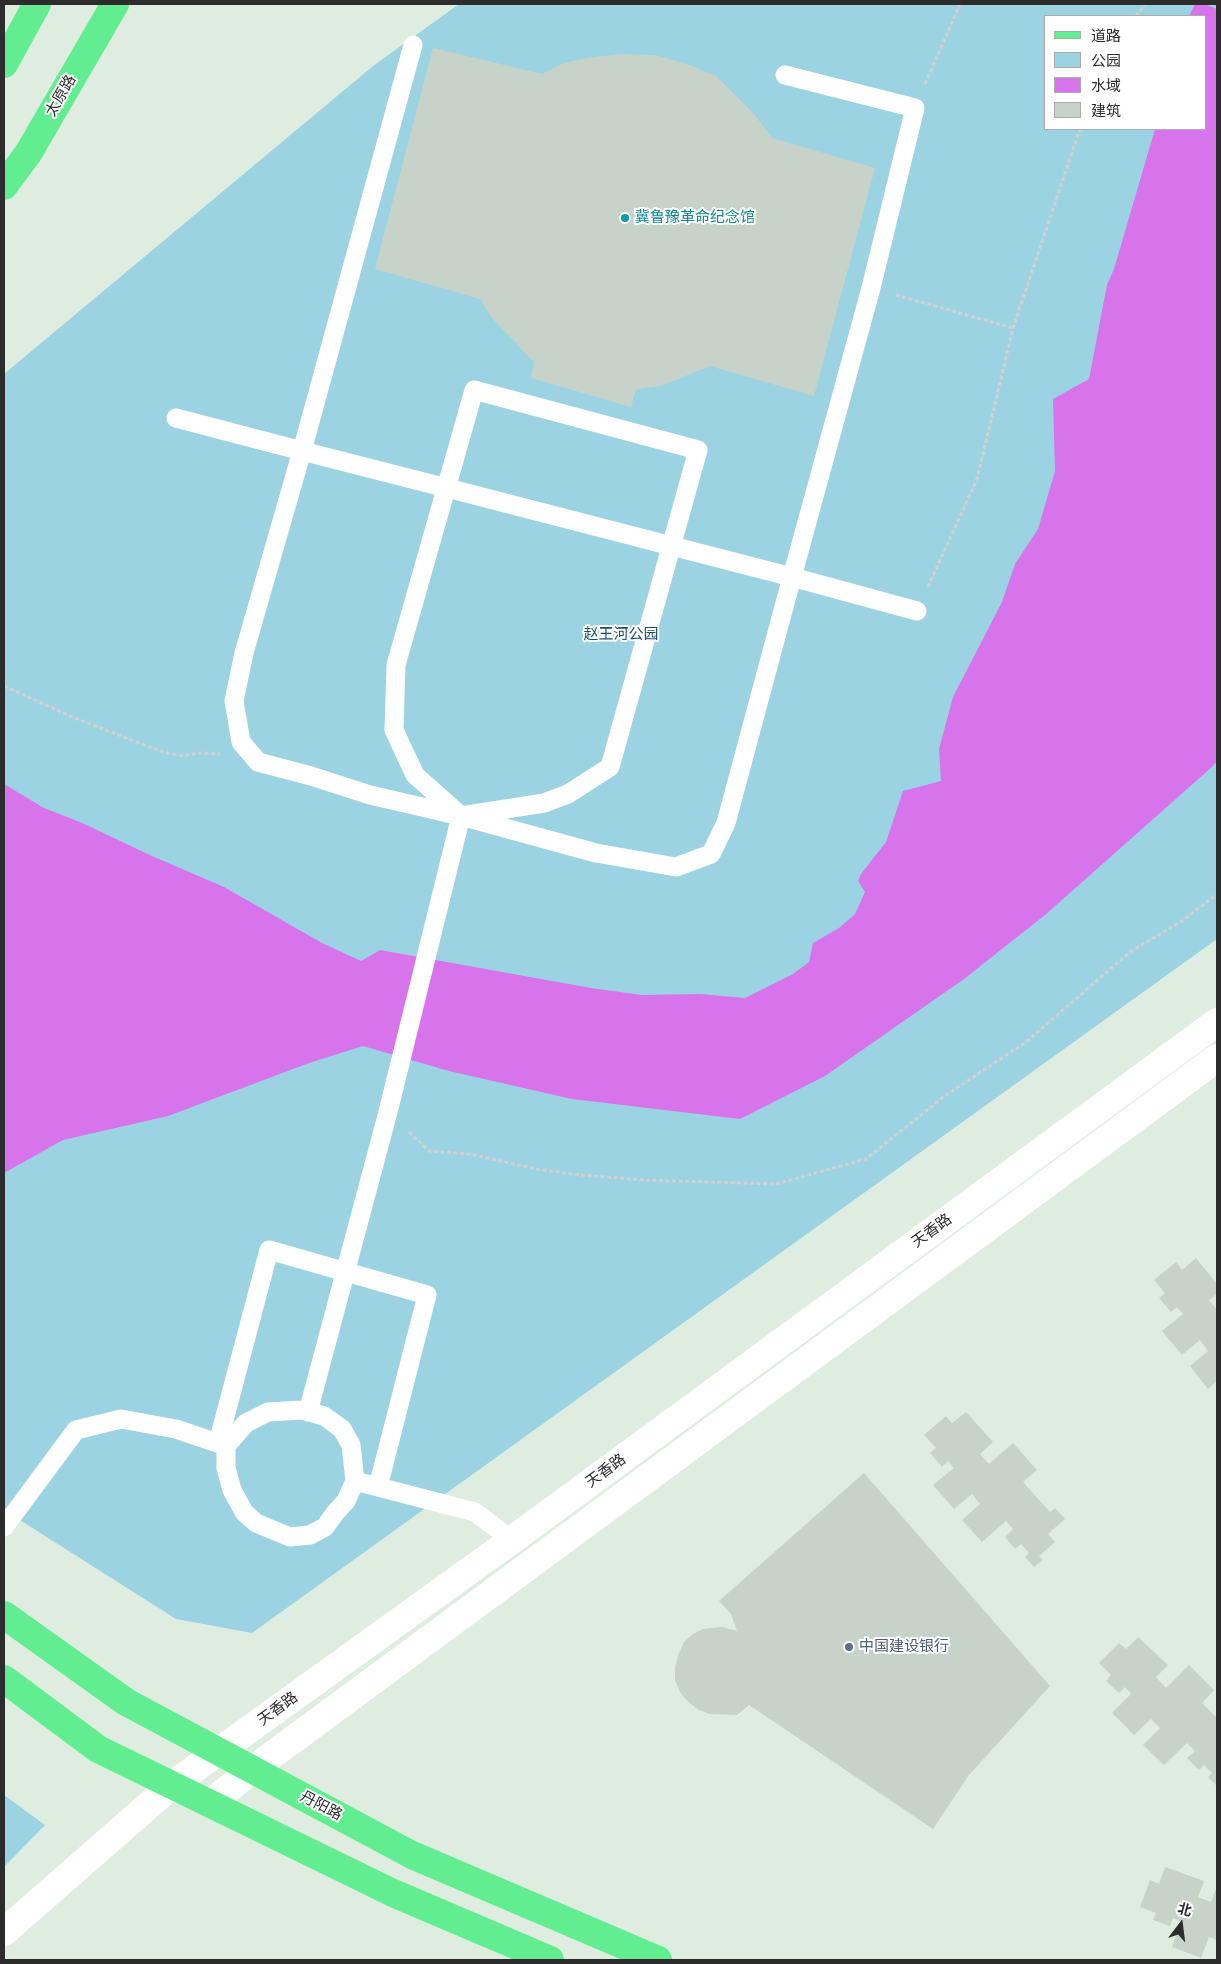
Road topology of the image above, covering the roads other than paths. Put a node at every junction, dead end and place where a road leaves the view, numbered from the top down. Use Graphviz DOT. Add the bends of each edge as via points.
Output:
graph roads {
  1 [pos="37,4"];
  2 [pos="115,4"];
  3 [pos="413,45"];
  4 [pos="4,64"];
  5 [pos="785,75"];
  6 [pos="4,186"];
  7 [pos="176,418"];
  8 [pos="302,451"];
  9 [pos="447,488"];
  10 [pos="671,546"];
  11 [pos="792,577"];
  12 [pos="917,610"];
  13 [pos="461,816"];
  14 [pos="1217,1022"];
  15 [pos="1217,1058"];
  16 [pos="345,1272"];
  17 [pos="308,1412"];
  18 [pos="222,1444"];
  19 [pos="355,1481"];
  20 [pos="378,1487"];
  21 [pos="4,1527"];
  22 [pos="512,1540"];
  23 [pos="4,1615"];
  24 [pos="4,1679"];
  25 [pos="219,1752"];
  26 [pos="252,1770"];
  27 [pos="172,1785"];
  28 [pos="210,1803"];
  29 [pos="4,1932"];
  30 [pos="550,1960"];
  31 [pos="658,1960"];
  1 -- 4 [label="main road"];
  2 -- 6 [label="main road, 太原路" via="29,152"];
  3 -- 8 [label="lane"];
  5 -- 11 [label="lane" via="915,108 872,288"];
  7 -- 8 [label="lane"];
  8 -- 9 [label="lane"];
  8 -- 13 [label="lane" via="244,653 234,701 242,742 258,762 370,795"];
  9 -- 10 [label="lane"];
  9 -- 10 [label="lane" via="474,390 698,450"];
  9 -- 13 [label="lane" via="396,664 394,730 415,775"];
  10 -- 11 [label="lane"];
  10 -- 13 [label="lane" via="610,767 568,794 544,803"];
  11 -- 12 [label="lane"];
  11 -- 13 [label="lane" via="726,823 711,854 676,867 596,853"];
  13 -- 16 [label="lane"];
  14 -- 22 [label="main road, 天香路"];
  15 -- 26 [label="main road, 天香路"];
  16 -- 17 [label="lane"];
  16 -- 18 [label="lane" via="269,1250"];
  16 -- 20 [label="lane" via="427,1295"];
  17 -- 18 [label="lane" via="268,1412 246,1423"];
  17 -- 19 [label="lane" via="324,1416 342,1429 351,1445"];
  18 -- 19 [label="lane" via="232,1490 244,1512 256,1523 290,1537 310,1535 325,1528 346,1501"];
  18 -- 21 [label="lane" via="176,1429 122,1419 76,1430"];
  19 -- 20 [label="lane"];
  20 -- 22 [label="lane" via="475,1512"];
  22 -- 25 [label="main road, 天香路"];
  23 -- 25 [label="main road, 丹阳路" via="126,1702"];
  24 -- 27 [label="main road" via="98,1749"];
  25 -- 26 [label="main road, 丹阳路"];
  25 -- 27 [label="main road, 天香路"];
  26 -- 28 [label="main road, 天香路"];
  26 -- 31 [label="main road, 丹阳路" via="412,1855"];
  27 -- 28 [label="main road"];
  27 -- 29 [label="main road, 天香路"];
  28 -- 30 [label="main road" via="393,1893"];
}
